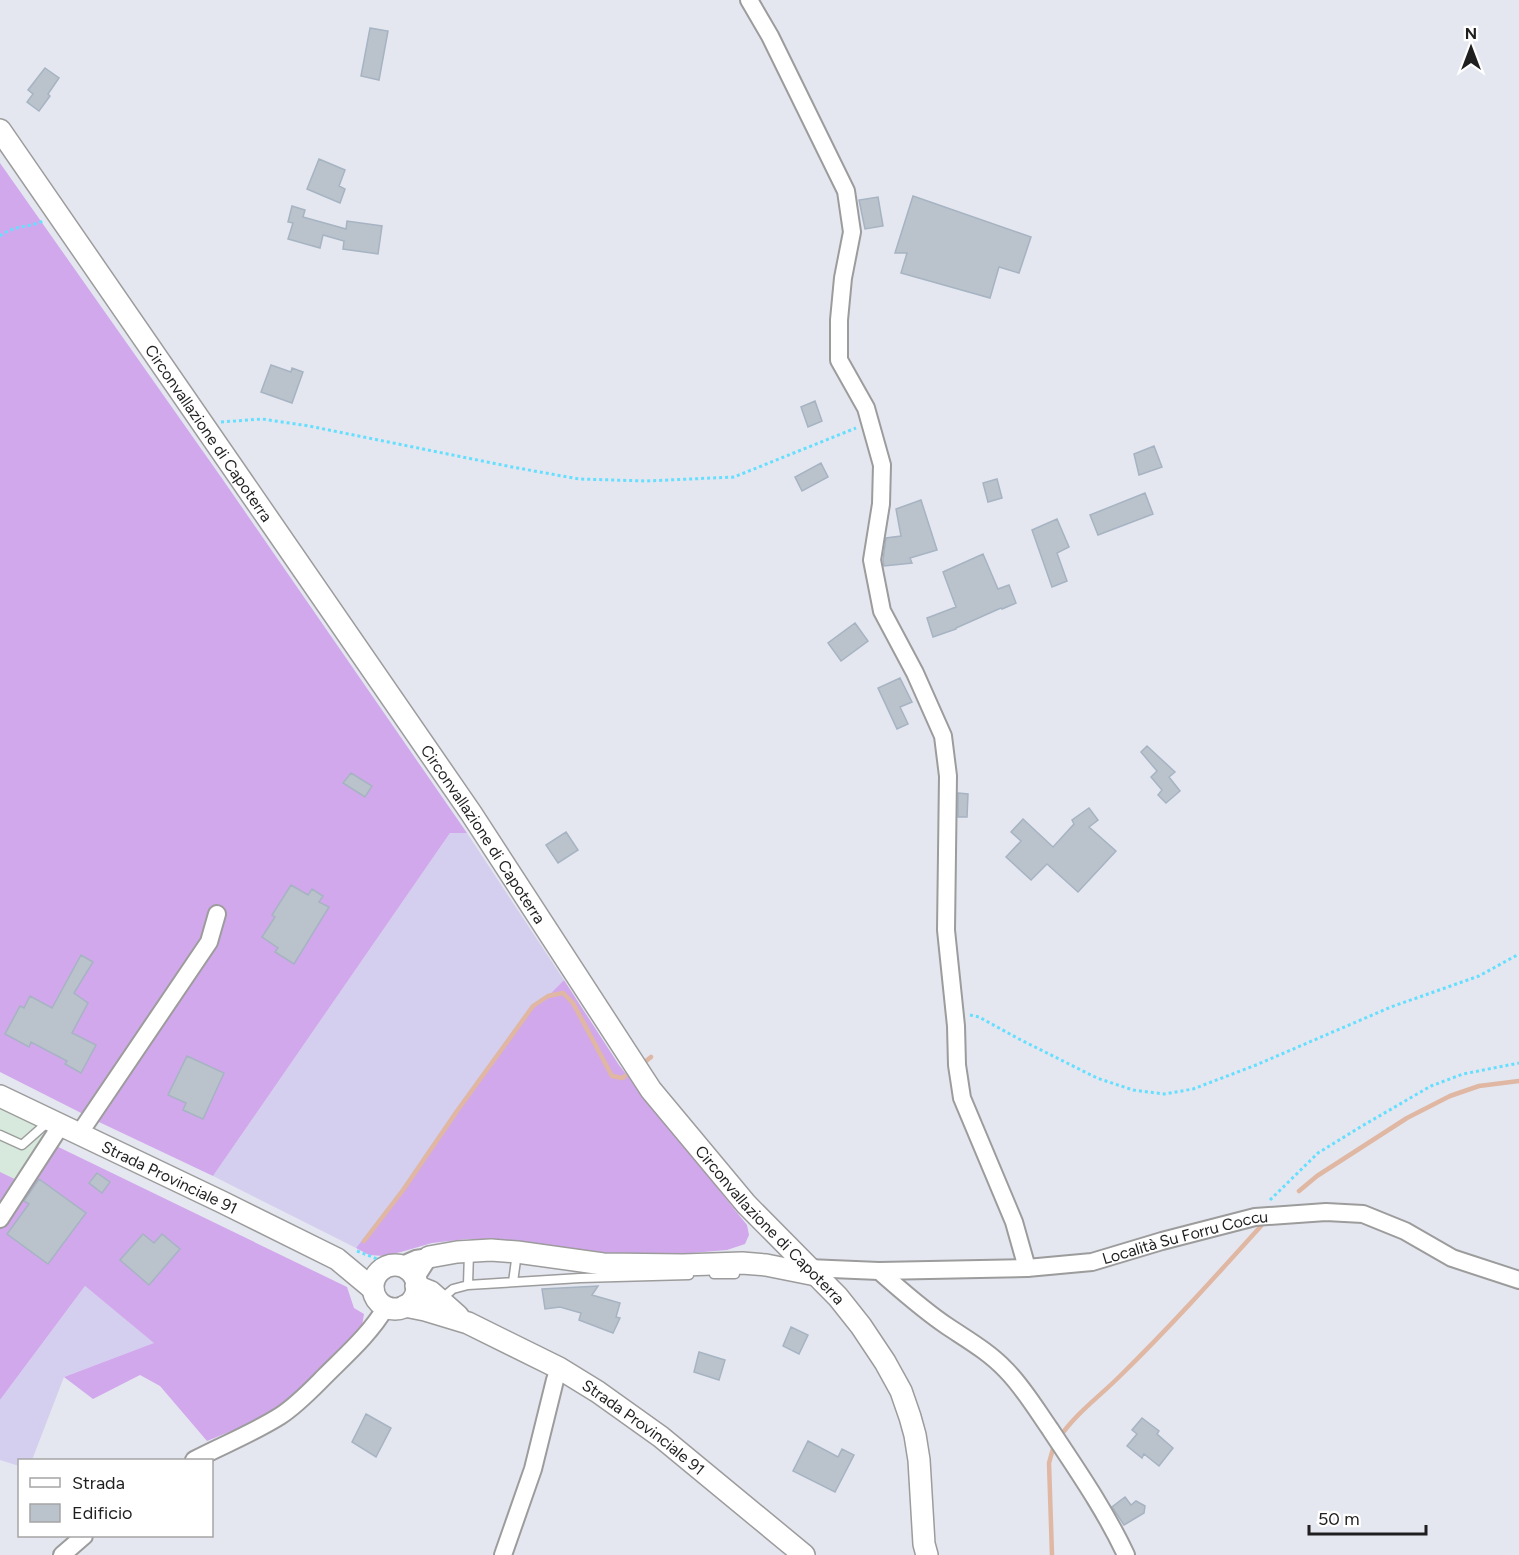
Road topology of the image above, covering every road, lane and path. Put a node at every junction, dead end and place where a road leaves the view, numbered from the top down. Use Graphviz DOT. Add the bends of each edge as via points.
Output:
graph roads {
  1 [pos="749,0"];
  2 [pos="0,130"];
  3 [pos="57,213"];
  4 [pos="0,236"];
  5 [pos="870,422"];
  6 [pos="204,426"];
  7 [pos="217,914"];
  8 [pos="1519,954"];
  9 [pos="954,1011"];
  10 [pos="1519,1063"];
  11 [pos="0,1096"];
  12 [pos="64,1126"];
  13 [pos="0,1135"];
  14 [pos="1255,1217"];
  15 [pos="0,1219"];
  16 [pos="765,1224"];
  17 [pos="469,1251"];
  18 [pos="517,1252"];
  19 [pos="337,1259"];
  20 [pos="739,1263"];
  21 [pos="404,1269"];
  22 [pos="839,1269"];
  23 [pos="1027,1269"];
  24 [pos="879,1271"];
  25 [pos="812,1272"];
  26 [pos="698,1275"];
  27 [pos="708,1275"];
  28 [pos="1519,1280"];
  29 [pos="513,1282"];
  30 [pos="468,1284"];
  31 [pos="373,1289"];
  32 [pos="833,1293"];
  33 [pos="439,1300"];
  34 [pos="395,1306"];
  35 [pos="468,1323"];
  36 [pos="559,1368"];
  37 [pos="198,1459"];
  38 [pos="83,1537"];
  39 [pos="924,1551"];
  40 [pos="62,1555"];
  41 [pos="503,1555"];
  42 [pos="804,1555"];
  43 [pos="1126,1555"];
  1 -- 5 [label="street" via="846,191 852,232 838,320 838,360"];
  2 -- 3 [label="street, Circonvallazione di Capoterra"];
  3 -- 4 [label="path"];
  3 -- 6 [label="street, Circonvallazione di Capoterra"];
  5 -- 6 [label="path" via="734,477 646,481 579,478 262,419"];
  5 -- 9 [label="street" via="882,465 872,560 882,611 942,736 948,776 946,930"];
  6 -- 16 [label="street, Circonvallazione di Capoterra" via="471,813 651,1090"];
  7 -- 12 [label="street" via="209,942"];
  8 -- 9 [label="path" via="1479,976 1391,1007 1256,1065 1192,1089 1164,1094 1133,1090 1097,1078 979,1017"];
  9 -- 23 [label="street" via="962,1098 1014,1222"];
  10 -- 14 [label="path" via="1464,1074 1431,1086 1362,1126 1318,1153"];
  11 -- 12 [label="street, Strada Provinciale 91"];
  12 -- 13 [label="lane" via="22,1145"];
  12 -- 15 [label="street"];
  12 -- 19 [label="street, Strada Provinciale 91"];
  14 -- 23 [label="street, Località Su Forru Coccu" via="1092,1262"];
  14 -- 28 [label="street, Località Su Forru Coccu" via="1326,1212 1363,1214 1405,1231 1452,1258"];
  16 -- 20 [label="street" via="764,1246"];
  16 -- 25 [label="street, Circonvallazione di Capoterra"];
  17 -- 18 [label="street"];
  17 -- 21 [label="street"];
  17 -- 30 [label="lane"];
  18 -- 20 [label="street" via="603,1264"];
  18 -- 29 [label="lane"];
  19 -- 21 [label="street"];
  19 -- 31 [label="street"];
  20 -- 25 [label="street"];
  20 -- 27 [label="lane" via="735,1274"];
  21 -- 21 [label="path" via="397,1256 380,1260"];
  21 -- 31 [label="street" via="377,1275"];
  21 -- 33 [label="street"];
  21 -- 34 [label="street" via="415,1296"];
  22 -- 24 [label="street, Località Su Forru Coccu"];
  22 -- 25 [label="street, Località Su Forru Coccu"];
  22 -- 32 [label="street" via="832,1282"];
  23 -- 24 [label="street, Località Su Forru Coccu"];
  24 -- 43 [label="street" via="1008,1371 1070,1457"];
  25 -- 32 [label="street, Circonvallazione di Capoterra"];
  26 -- 29 [label="lane"];
  29 -- 30 [label="lane"];
  30 -- 33 [label="lane"];
  31 -- 34 [label="street" via="379,1302"];
  32 -- 39 [label="street, Circonvallazione di Capoterra" via="861,1326 902,1392 919,1460"];
  33 -- 35 [label="street"];
  34 -- 35 [label="street"];
  34 -- 37 [label="street" via="300,1401 259,1429"];
  35 -- 36 [label="street, Strada Provinciale 91"];
  36 -- 41 [label="street"];
  36 -- 42 [label="street, Strada Provinciale 91" via="661,1437"];
  38 -- 40 [label="street"];
}
